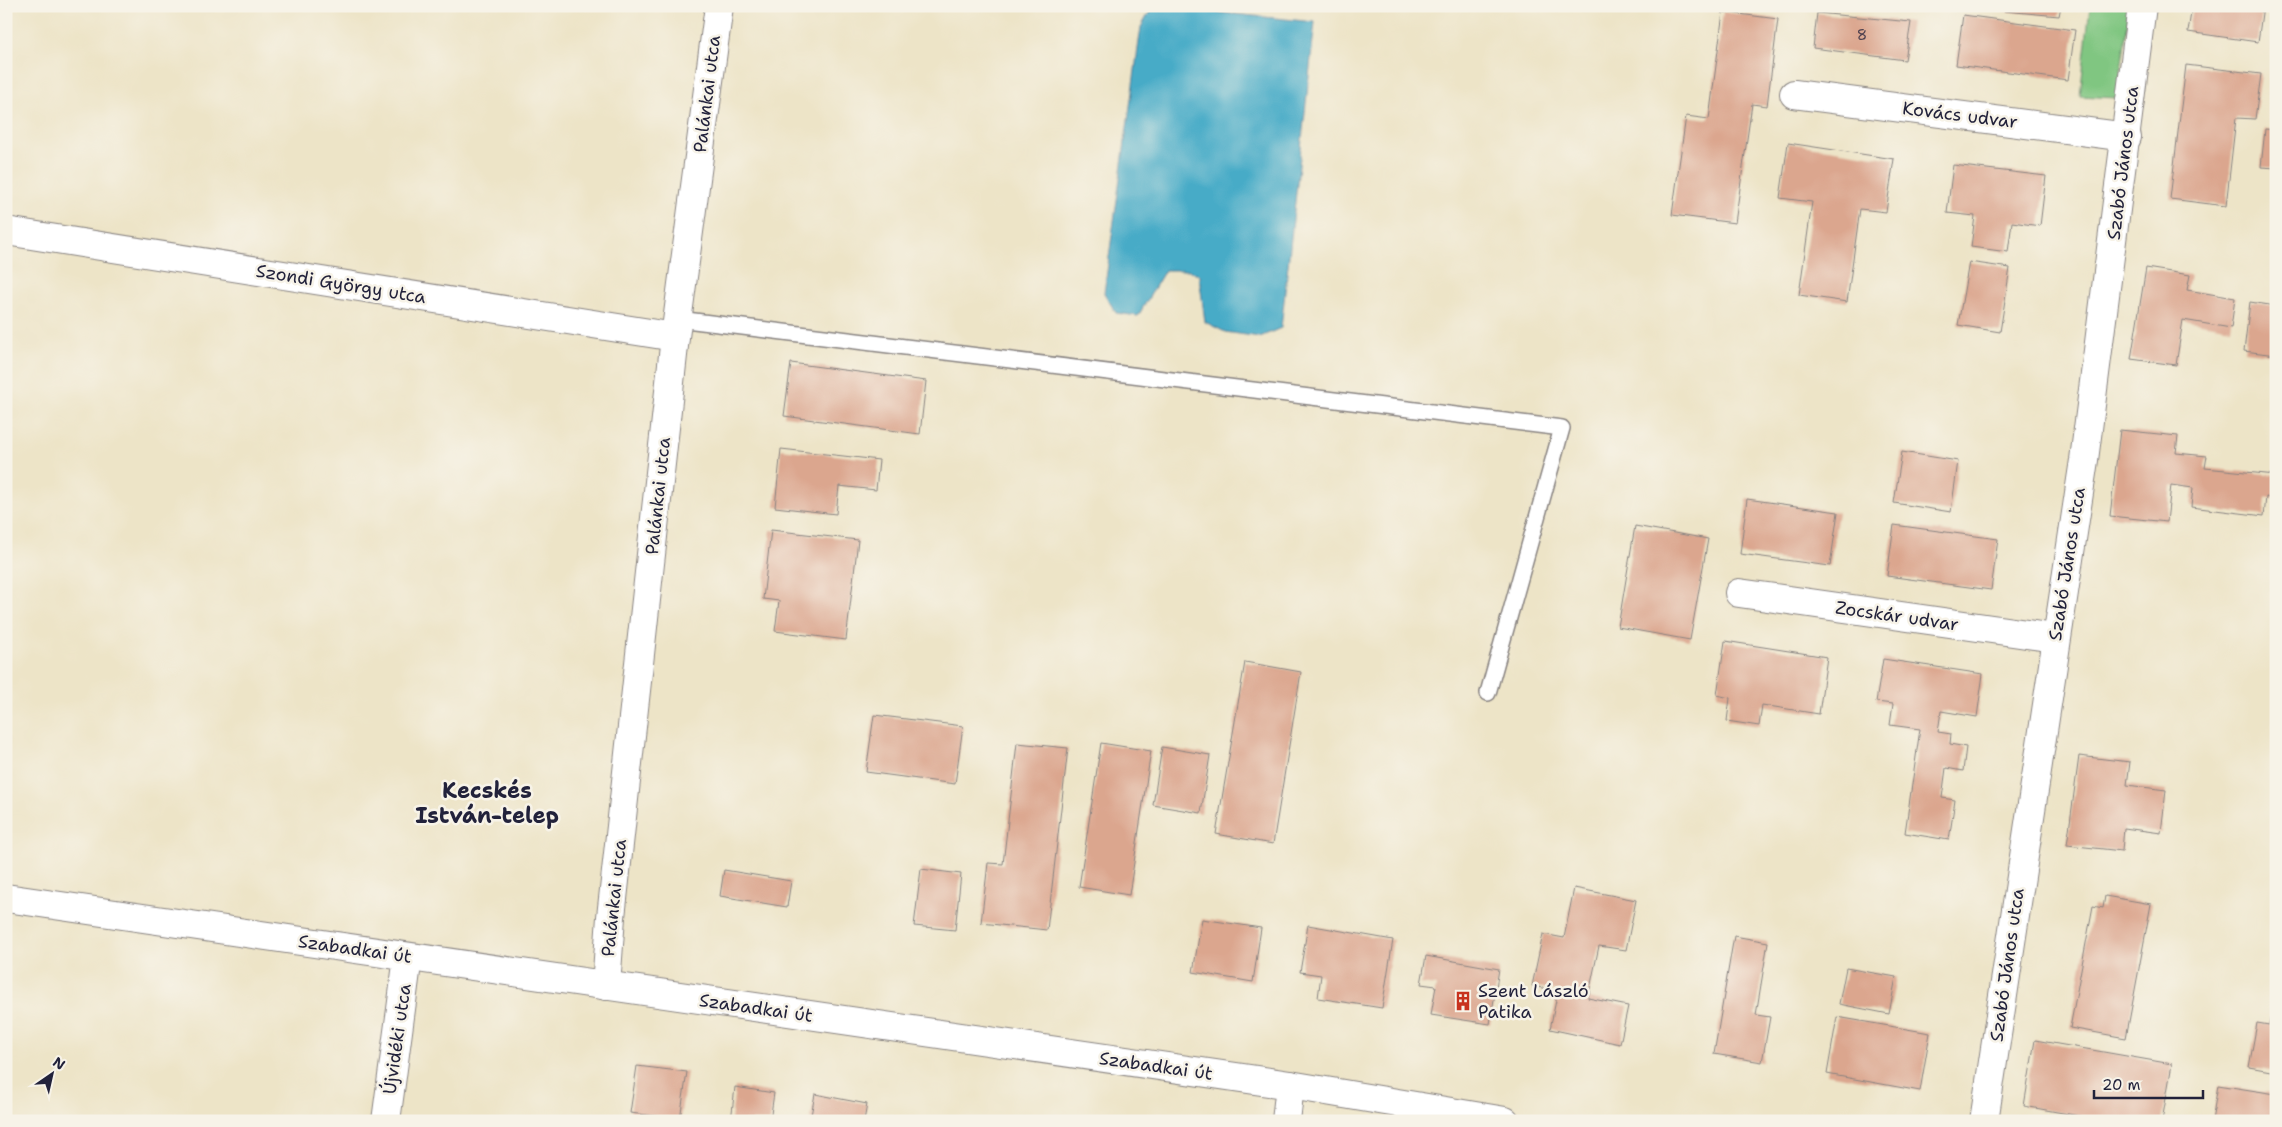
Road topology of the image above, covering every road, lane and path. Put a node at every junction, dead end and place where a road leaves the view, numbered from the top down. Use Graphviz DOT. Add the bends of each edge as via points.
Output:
graph roads {
  1 [pos="719,6"];
  2 [pos="2142,6"];
  3 [pos="1794,94"];
  4 [pos="2127,137"];
  5 [pos="6,231"];
  6 [pos="677,328"];
  7 [pos="1739,593"];
  8 [pos="2056,638"];
  9 [pos="1488,693"];
  10 [pos="6,898"];
  11 [pos="408,957"];
  12 [pos="606,986"];
  13 [pos="1290,1085"];
  14 [pos="386,1121"];
  15 [pos="1286,1121"];
  16 [pos="1504,1121"];
  17 [pos="1984,1121"];
  1 -- 6 [label="street, Palánkai utca"];
  2 -- 4 [label="street, Szabó János utca"];
  3 -- 4 [label="street, Kovács udvar"];
  4 -- 8 [label="street, Szabó János utca" via="2084,460"];
  5 -- 6 [label="street, Szondi György utca"];
  6 -- 9 [label="lane" via="1562,428"];
  6 -- 12 [label="street, Palánkai utca"];
  7 -- 8 [label="street, Zocskár udvar"];
  8 -- 17 [label="street, Szabó János utca"];
  10 -- 11 [label="street, Szabadkai út"];
  11 -- 12 [label="street, Szabadkai út"];
  11 -- 14 [label="street, Újvidéki utca"];
  12 -- 13 [label="street, Szabadkai út"];
  13 -- 15 [label="street"];
  13 -- 16 [label="street, Szabadkai út"];
}
